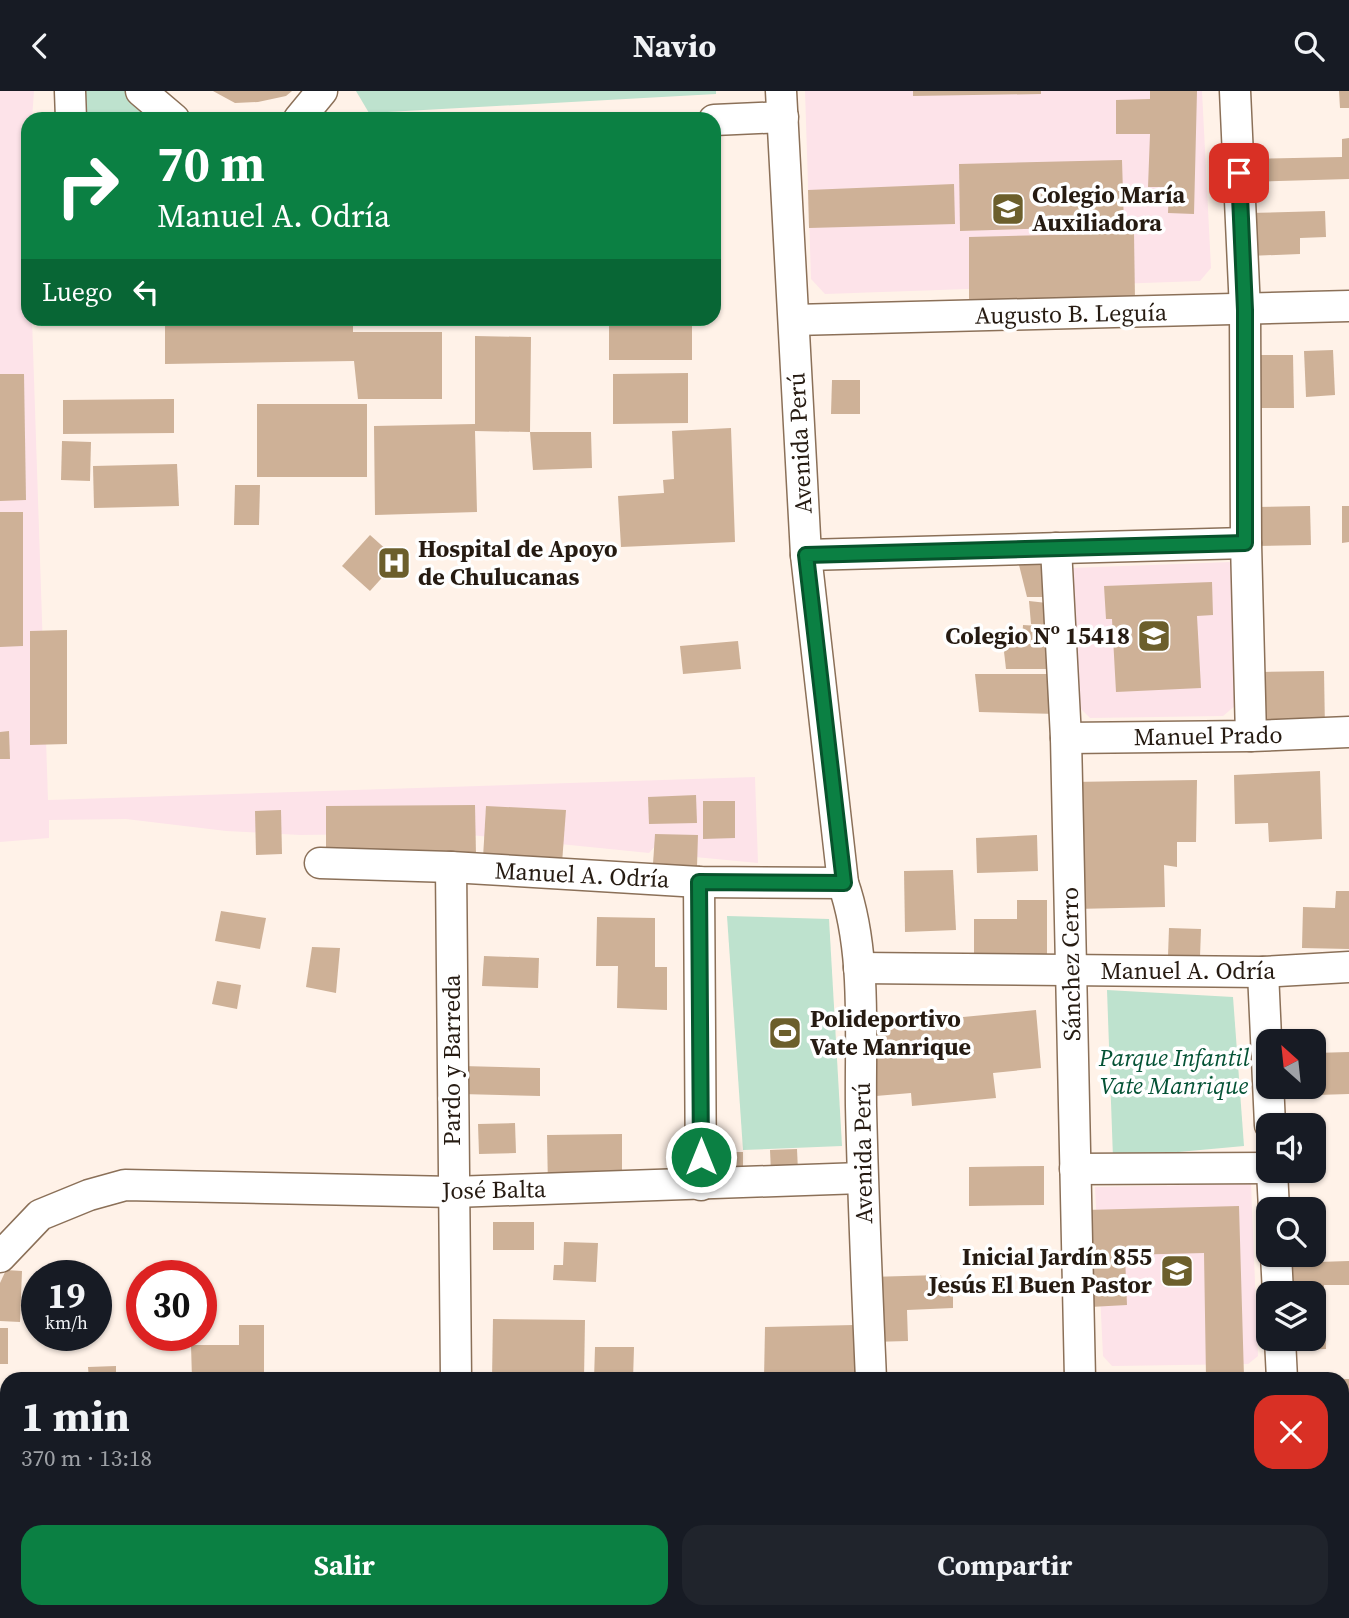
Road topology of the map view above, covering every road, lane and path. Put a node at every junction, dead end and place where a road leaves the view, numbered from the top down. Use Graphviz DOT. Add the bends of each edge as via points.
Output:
graph roads {
  1 [pos="70,91"];
  2 [pos="141,91"];
  3 [pos="322,91"];
  4 [pos="1235,91"];
  5 [pos="782,104"];
  6 [pos="71,112"];
  7 [pos="166,112"];
  8 [pos="305,112"];
  9 [pos="721,118"];
  10 [pos="1349,306"];
  11 [pos="1245,310"];
  12 [pos="794,320"];
  13 [pos="1245,543"];
  14 [pos="1056,548"];
  15 [pos="806,555"];
  16 [pos="1349,732"];
  17 [pos="1251,736"];
  18 [pos="1066,738"];
  19 [pos="320,863"];
  20 [pos="451,867"];
  21 [pos="699,882"];
  22 [pos="844,883"];
  23 [pos="1349,967"];
  24 [pos="859,968"];
  25 [pos="1072,972"];
  26 [pos="1263,972"];
  27 [pos="1269,1113"];
  28 [pos="1075,1169"];
  29 [pos="1256,1170"];
  30 [pos="862,1178"];
  31 [pos="701,1185"];
  32 [pos="453,1192"];
  33 [pos="0,1257"];
  34 [pos="1281,1351"];
  35 [pos="456,1372"];
  36 [pos="871,1372"];
  37 [pos="1080,1372"];
  38 [pos="1282,1372"];
  1 -- 6 [label="street"];
  2 -- 7 [label="street"];
  3 -- 8 [label="street"];
  4 -- 11 [label="street"];
  5 -- 9 [label="street"];
  5 -- 12 [label="street, Avenida Perú"];
  10 -- 11 [label="street, Augusto B. Leguía"];
  11 -- 12 [label="street, Augusto B. Leguía"];
  11 -- 13 [label="street"];
  12 -- 15 [label="street, Avenida Perú"];
  13 -- 14 [label="street"];
  13 -- 17 [label="street"];
  14 -- 15 [label="street"];
  14 -- 18 [label="street, Sánchez Cerro"];
  15 -- 22 [label="street, Avenida Perú"];
  16 -- 17 [label="street, Manuel Prado"];
  17 -- 18 [label="street, Manuel Prado"];
  18 -- 25 [label="street, Sánchez Cerro"];
  19 -- 20 [label="street, Manuel A. Odría"];
  20 -- 21 [label="street, Manuel A. Odría"];
  20 -- 32 [label="street, Pardo y Barreda"];
  21 -- 22 [label="street, Manuel A. Odría"];
  21 -- 31 [label="street"];
  22 -- 24 [label="street, Avenida Perú"];
  23 -- 26 [label="street, Manuel A. Odría"];
  24 -- 25 [label="street, Manuel A. Odría"];
  24 -- 30 [label="street, Avenida Perú"];
  25 -- 26 [label="street, Manuel A. Odría"];
  25 -- 28 [label="street, Sánchez Cerro"];
  26 -- 27 [label="street"];
  28 -- 29 [label="street"];
  28 -- 37 [label="street, Sánchez Cerro"];
  30 -- 31 [label="street, José Balta"];
  30 -- 36 [label="street, Avenida Perú"];
  31 -- 32 [label="street, José Balta"];
  32 -- 33 [label="street, José Balta" via="125,1185 40,1215"];
  32 -- 35 [label="street, Pardo y Barreda"];
  34 -- 38 [label="street"];
}
